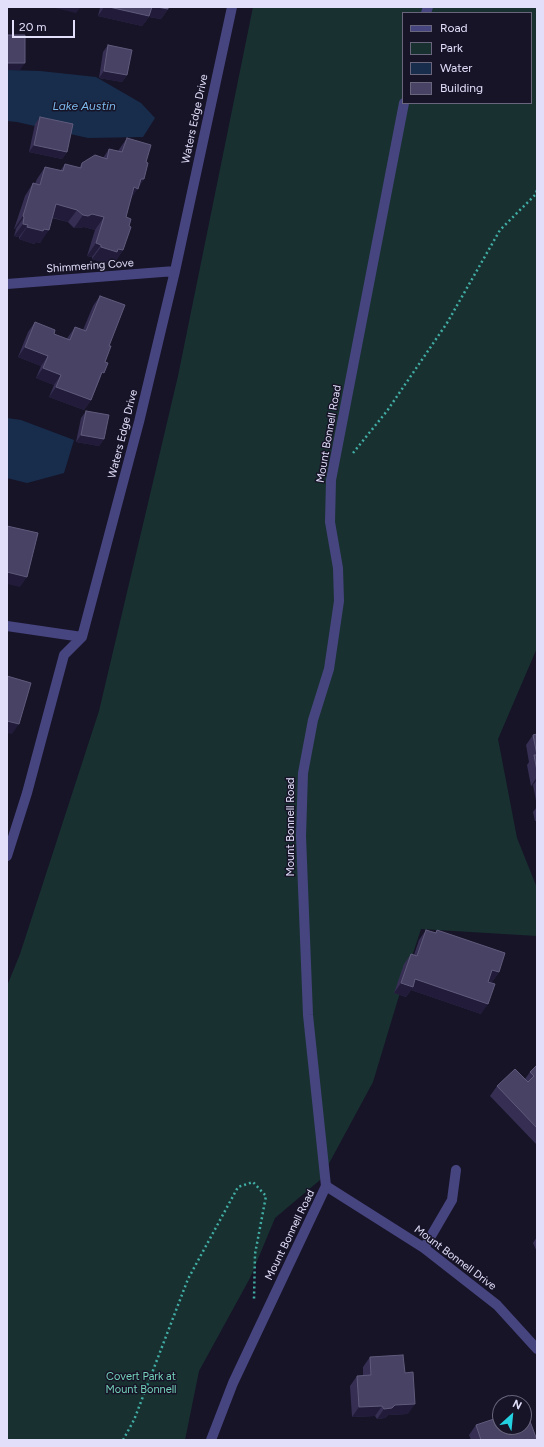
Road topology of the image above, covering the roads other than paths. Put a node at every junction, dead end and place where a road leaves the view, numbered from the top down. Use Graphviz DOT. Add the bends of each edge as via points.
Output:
graph roads {
  1 [pos="232,7"];
  2 [pos="404,104"];
  3 [pos="175,271"];
  4 [pos="7,284"];
  5 [pos="7,626"];
  6 [pos="82,637"];
  7 [pos="7,856"];
  8 [pos="456,1170"];
  9 [pos="326,1186"];
  10 [pos="424,1248"];
  11 [pos="537,1350"];
  12 [pos="211,1440"];
  1 -- 3 [label="street, Waters Edge Drive"];
  2 -- 9 [label="street, Mount Bonnell Road" via="331,480 330,522 338,568 339,601 329,669 313,720 303,773 301,836 308,1015"];
  3 -- 4 [label="street, Shimmering Cove"];
  3 -- 6 [label="street, Waters Edge Drive" via="139,422"];
  5 -- 6 [label="street"];
  6 -- 7 [label="street" via="64,655 27,793"];
  8 -- 10 [label="street" via="452,1200"];
  9 -- 10 [label="street, Mount Bonnell Drive"];
  9 -- 12 [label="street, Mount Bonnell Road" via="236,1376"];
  10 -- 11 [label="street, Mount Bonnell Drive" via="497,1305"];
}
